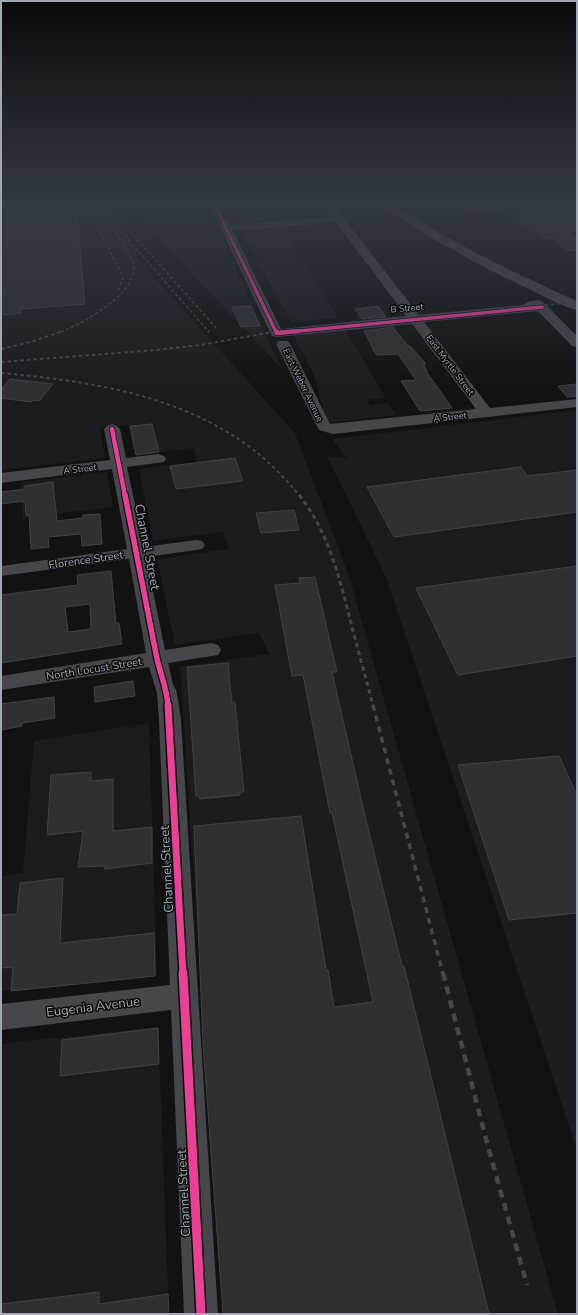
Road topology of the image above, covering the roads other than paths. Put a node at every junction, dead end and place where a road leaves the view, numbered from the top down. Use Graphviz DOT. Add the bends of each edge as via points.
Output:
graph roads {
  1 [pos="244,264"];
  2 [pos="374,264"];
  3 [pos="492,264"];
  4 [pos="577,306"];
  5 [pos="415,318"];
  6 [pos="279,335"];
  7 [pos="577,343"];
  8 [pos="577,403"];
  9 [pos="486,413"];
  10 [pos="324,427"];
  11 [pos="112,429"];
  12 [pos="158,459"];
  13 [pos="119,464"];
  14 [pos="1,478"];
  15 [pos="196,545"];
  16 [pos="137,553"];
  17 [pos="1,571"];
  18 [pos="211,650"];
  19 [pos="158,659"];
  20 [pos="1,683"];
  21 [pos="185,996"];
  22 [pos="1,1017"];
  23 [pos="201,1314"];
  1 -- 6 [label="street, East Weber Avenue"];
  2 -- 5 [label="street, East Myrtle Street"];
  3 -- 4 [label="highway"];
  5 -- 6 [label="street"];
  5 -- 7 [label="street" via="540,306"];
  5 -- 9 [label="street, East Myrtle Street"];
  6 -- 10 [label="street, East Weber Avenue"];
  8 -- 9 [label="street, A Street"];
  9 -- 10 [label="street, A Street" via="338,430"];
  11 -- 13 [label="street, Channel Street"];
  12 -- 13 [label="street, A Street"];
  13 -- 14 [label="street, A Street"];
  13 -- 16 [label="street, Channel Street"];
  15 -- 16 [label="street, Florence Street"];
  16 -- 17 [label="street, Florence Street"];
  16 -- 19 [label="street, Channel Street"];
  18 -- 19 [label="street, North Locust Street"];
  19 -- 20 [label="street, North Locust Street"];
  19 -- 21 [label="street, Channel Street" via="167,693 170,720"];
  21 -- 22 [label="street, Eugenia Avenue"];
  21 -- 23 [label="street, Channel Street"];
}
